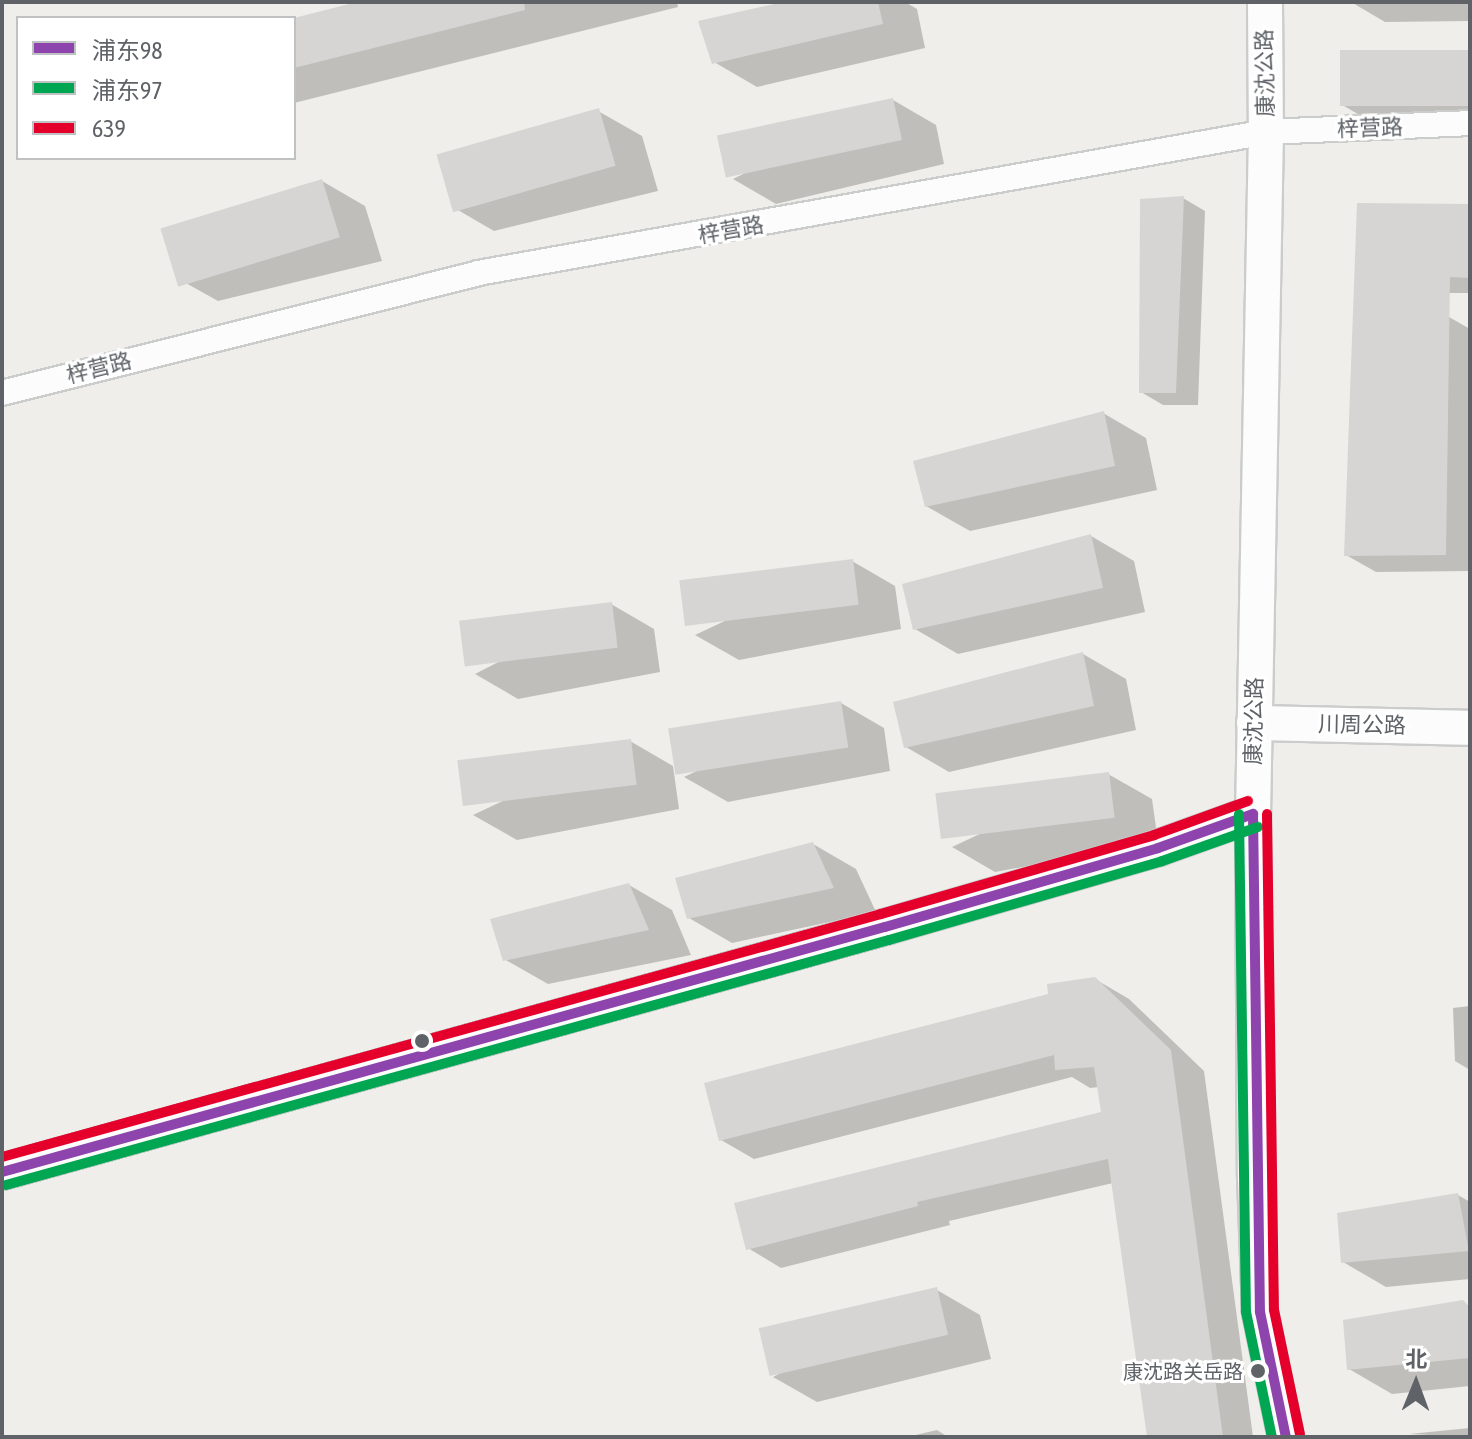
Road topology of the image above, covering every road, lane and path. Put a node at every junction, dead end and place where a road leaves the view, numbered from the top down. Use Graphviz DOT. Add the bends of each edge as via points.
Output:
graph roads {
  1 [pos="1265,2"];
  2 [pos="1470,123"];
  3 [pos="1266,132"];
  4 [pos="2,393"];
  5 [pos="1254,723"];
  6 [pos="1470,728"];
  7 [pos="1253,814"];
  8 [pos="2,1172"];
  9 [pos="1286,1437"];
  1 -- 3 [label="street, 康沈公路"];
  2 -- 3 [label="street, 梓营路"];
  3 -- 4 [label="street, 梓营路" via="478,273"];
  3 -- 5 [label="street, 康沈公路"];
  5 -- 6 [label="street, 川周公路"];
  5 -- 7 [label="street, 康沈公路"];
  7 -- 8 [label="street" via="1158,848 885,927"];
  7 -- 9 [label="street, 康沈公路" via="1260,1312"];
}
